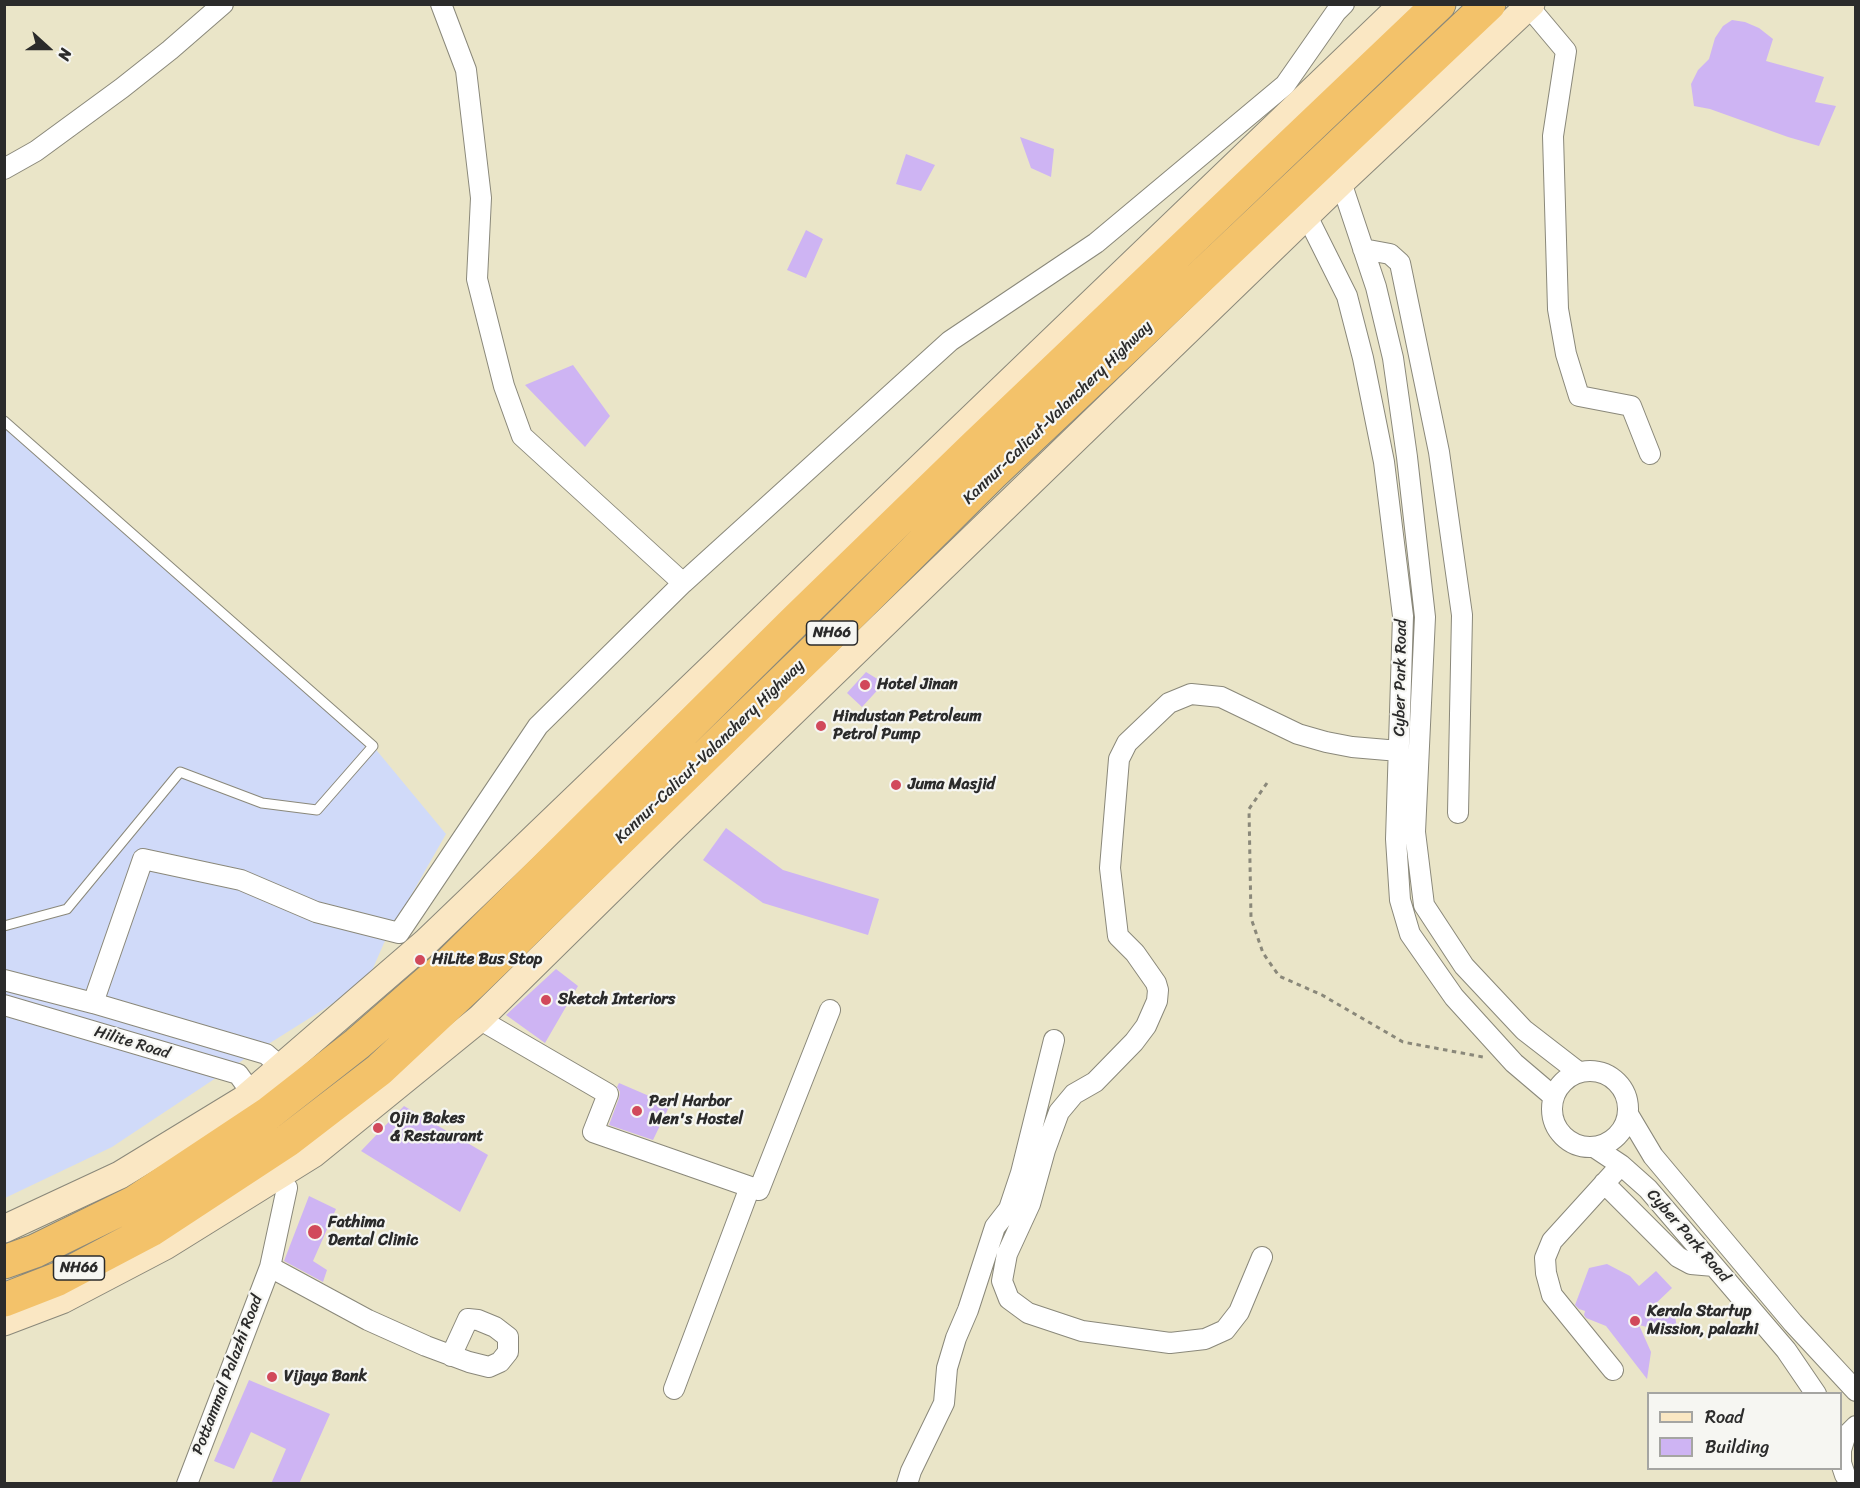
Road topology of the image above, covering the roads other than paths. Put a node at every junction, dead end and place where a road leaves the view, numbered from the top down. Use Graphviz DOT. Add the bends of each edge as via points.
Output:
graph roads {
  1 [pos="223,4"];
  2 [pos="441,4"];
  3 [pos="1403,4"];
  4 [pos="1439,4"];
  5 [pos="1489,4"];
  6 [pos="1530,5"];
  7 [pos="1336,7"];
  8 [pos="4,169"];
  9 [pos="1341,182"];
  10 [pos="1307,216"];
  11 [pos="1363,249"];
  12 [pos="4,421"];
  13 [pos="1650,454"];
  14 [pos="683,582"];
  15 [pos="1399,752"];
  16 [pos="1458,813"];
  17 [pos="4,926"];
  18 [pos="4,980"];
  19 [pos="93,1003"];
  20 [pos="4,1005"];
  21 [pos="830,1010"];
  22 [pos="479,1019"];
  23 [pos="1054,1040"];
  24 [pos="281,1067"];
  25 [pos="1577,1071"];
  26 [pos="251,1092"];
  27 [pos="1554,1097"];
  28 [pos="1628,1114"];
  29 [pos="1040,1135"];
  30 [pos="1594,1147"];
  31 [pos="1621,1165"];
  32 [pos="275,1178"];
  33 [pos="1604,1183"];
  34 [pos="750,1187"];
  35 [pos="143,1216"];
  36 [pos="4,1229"];
  37 [pos="1262,1257"];
  38 [pos="4,1262"];
  39 [pos="1714,1266"];
  40 [pos="270,1267"];
  41 [pos="4,1300"];
  42 [pos="4,1322"];
  43 [pos="451,1356"];
  44 [pos="1613,1370"];
  45 [pos="674,1389"];
  46 [pos="1856,1391"];
  47 [pos="1815,1392"];
  48 [pos="1847,1431"];
  49 [pos="1842,1446"];
  50 [pos="1842,1466"];
  51 [pos="187,1484"];
  52 [pos="907,1484"];
  53 [pos="1851,1484"];
  1 -- 8 [label="street" via="122,88 36,151"];
  2 -- 14 [label="street" via="466,70 481,198 477,279 504,386 522,436"];
  3 -- 24 [label="street" via="426,942"];
  4 -- 35 [label="highway, NH66" via="965,456 451,962 357,1044"];
  5 -- 35 [label="highway, Kannur-Calicut-Valanchery Highway / NH66" via="992,474 379,1070 288,1140"];
  6 -- 9 [label="street"];
  6 -- 13 [label="street" via="1566,51 1553,136 1558,309 1566,354 1579,396 1631,406"];
  7 -- 14 [label="street" via="1285,85 1096,243 950,341"];
  9 -- 10 [label="street"];
  9 -- 11 [label="street"];
  10 -- 15 [label="street, Cyber Park Road" via="1347,296 1384,462 1403,616"];
  10 -- 22 [label="street"];
  11 -- 16 [label="street" via="1390,254 1400,263 1439,452 1462,615"];
  11 -- 25 [label="street" via="1393,358 1425,617 1415,832 1424,905 1464,966 1524,1030"];
  12 -- 17 [label="lane" via="373,746 317,810 262,803 180,772 67,909"];
  14 -- 19 [label="street" via="538,726 399,933 316,912 241,880 142,859"];
  15 -- 27 [label="street, Cyber Park Road" via="1396,839 1400,900 1410,934 1454,997 1514,1063"];
  15 -- 29 [label="street" via="1326,742 1298,734 1221,697 1191,694 1169,704 1127,743 1119,759 1110,868 1118,936 1156,983 1157,1001 1134,1042 1095,1082 1074,1094"];
  18 -- 19 [label="street"];
  19 -- 24 [label="street" via="266,1054"];
  20 -- 26 [label="street, Hilite Road" via="238,1074"];
  21 -- 34 [label="street" via="759,1190"];
  22 -- 32 [label="street" via="313,1154"];
  22 -- 34 [label="street" via="608,1095 593,1132"];
  23 -- 29 [label="street"];
  24 -- 26 [label="street"];
  25 -- 27 [label="street" via="1559,1086"];
  25 -- 28 [label="street" via="1605,1073 1615,1080 1625,1096"];
  26 -- 36 [label="street" via="120,1175"];
  27 -- 30 [label="street" via="1554,1122 1560,1133 1570,1142"];
  28 -- 30 [label="street" via="1617,1136"];
  28 -- 46 [label="street" via="1653,1156 1793,1323"];
  29 -- 37 [label="street" via="1030,1204 1007,1254 1002,1281 1009,1299 1028,1313 1082,1331 1170,1343 1205,1339 1225,1330 1239,1312"];
  29 -- 52 [label="street" via="1009,1209 995,1227 947,1368 944,1403"];
  30 -- 31 [label="street, Cyber Park Road"];
  31 -- 33 [label="street"];
  31 -- 39 [label="street, Cyber Park Road" via="1648,1189"];
  32 -- 40 [label="street, Pottammal Palazhi Road" via="286,1188"];
  32 -- 42 [label="street" via="165,1246 62,1300"];
  33 -- 39 [label="street" via="1678,1257 1691,1264"];
  33 -- 44 [label="street" via="1552,1241 1545,1258 1552,1295"];
  34 -- 45 [label="street"];
  35 -- 38 [label="highway, Kannur-Calicut-Valanchery Highway / NH66"];
  35 -- 41 [label="highway, Kannur-Calicut-Valanchery Highway / NH66" via="58,1278"];
  39 -- 47 [label="street, Cyber Park Road" via="1786,1350"];
  40 -- 43 [label="street" via="368,1320"];
  40 -- 51 [label="street, Pottammal Palazhi Road"];
  48 -- 49 [label="street"];
  50 -- 53 [label="street"];
}
